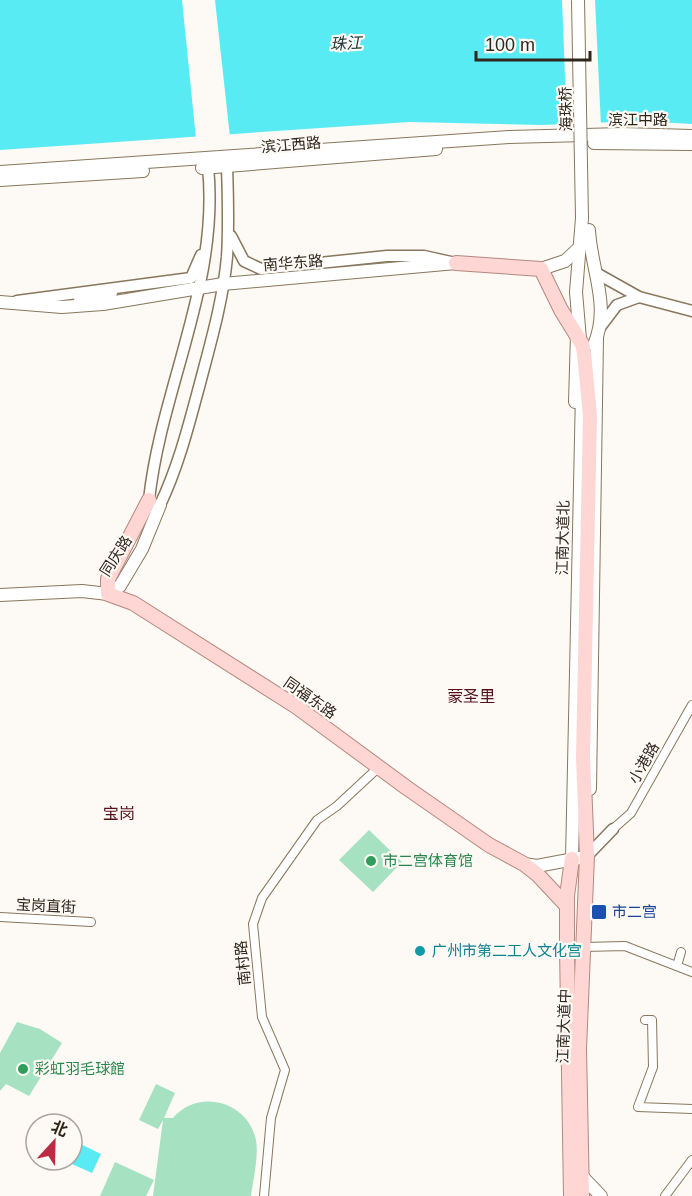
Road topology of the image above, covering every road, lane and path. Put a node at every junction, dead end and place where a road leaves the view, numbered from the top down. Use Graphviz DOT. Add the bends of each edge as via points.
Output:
graph roads {
  1 [pos="578,0"];
  2 [pos="583,0"];
  3 [pos="692,136"];
  4 [pos="584,139"];
  5 [pos="692,144"];
  6 [pos="222,162"];
  7 [pos="208,167"];
  8 [pos="0,172"];
  9 [pos="0,180"];
  10 [pos="585,217"];
  11 [pos="228,228"];
  12 [pos="581,246"];
  13 [pos="456,263"];
  14 [pos="292,266"];
  15 [pos="541,269"];
  16 [pos="598,274"];
  17 [pos="197,282"];
  18 [pos="260,282"];
  19 [pos="223,284"];
  20 [pos="111,293"];
  21 [pos="639,297"];
  22 [pos="5,302"];
  23 [pos="692,311"];
  24 [pos="578,332"];
  25 [pos="597,338"];
  26 [pos="590,416"];
  27 [pos="154,503"];
  28 [pos="108,594"];
  29 [pos="0,595"];
  30 [pos="692,705"];
  31 [pos="379,768"];
  32 [pos="586,829"];
  33 [pos="614,829"];
  34 [pos="586,856"];
  35 [pos="572,860"];
  36 [pos="524,864"];
  37 [pos="567,906"];
  38 [pos="0,917"];
  39 [pos="91,922"];
  40 [pos="584,947"];
  41 [pos="681,952"];
  42 [pos="677,966"];
  43 [pos="692,972"];
  44 [pos="645,1020"];
  45 [pos="692,1109"];
  46 [pos="692,1160"];
  47 [pos="569,1165"];
  48 [pos="581,1175"];
  49 [pos="264,1196"];
  50 [pos="572,1196"];
  51 [pos="583,1196"];
  52 [pos="601,1196"];
  53 [pos="665,1196"];
  1 -- 10 [label="main road, 海珠桥, bridge"];
  2 -- 10 [label="main road, 海珠桥"];
  3 -- 4 [label="main road, 滨江中路"];
  4 -- 5 [label="main road, 滨江中路"];
  4 -- 6 [label="main road, 滨江西路"];
  6 -- 7 [label="main road, 滨江西路"];
  6 -- 8 [label="main road, 滨江西路"];
  6 -- 11 [label="street"];
  7 -- 9 [label="main road, 滨江西路"];
  7 -- 17 [label="street" via="210,230"];
  10 -- 12 [label="main road, 江南大道北"];
  10 -- 16 [label="main road, 江南大道北"];
  11 -- 14 [label="street" via="238,254 250,265 267,270"];
  11 -- 19 [label="street"];
  12 -- 15 [label="main road, 南华东路" via="565,261"];
  12 -- 24 [label="main road, 江南大道北"];
  13 -- 14 [label="street" via="400,256"];
  13 -- 15 [label="main road, 南华东路"];
  13 -- 18 [label="main road, 南华东路"];
  14 -- 18 [label="street"];
  15 -- 24 [label="main road" via="561,310"];
  16 -- 21 [label="street"];
  16 -- 25 [label="main road, 江南大道北" via="601,311"];
  17 -- 19 [label="main road, 南华东路"];
  17 -- 22 [label="main road, 南华东路" via="87,305"];
  17 -- 27 [label="street" via="154,462"];
  18 -- 19 [label="main road, 南华东路"];
  19 -- 27 [label="street" via="183,447"];
  20 -- 22 [label="main road"];
  21 -- 23 [label="street"];
  21 -- 25 [label="street" via="610,311"];
  24 -- 26 [label="main road" via="584,348"];
  24 -- 35 [label="main road, 江南大道北" via="582,418"];
  25 -- 26 [label="main road, 江南大道北" via="589,366"];
  25 -- 32 [label="main road" via="590,791"];
  26 -- 32 [label="main road, 江南大道北" via="583,758"];
  27 -- 28 [label="main road, 同庆路" via="127,561 108,579"];
  28 -- 29 [label="main road, 同福东路" via="82,591"];
  28 -- 31 [label="main road, 同福东路" via="133,603 240,670"];
  30 -- 33 [label="street, 小港路" via="631,813"];
  31 -- 36 [label="main road, 同福东路" via="489,845"];
  31 -- 49 [label="street, 南村路" via="317,820 262,898 253,924 262,1017 285,1070 271,1118"];
  32 -- 33 [label="street"];
  32 -- 34 [label="main road, 江南大道北"];
  33 -- 34 [label="street"];
  34 -- 35 [label="main road"];
  34 -- 40 [label="main road, 江南大道中"];
  35 -- 36 [label="main road" via="537,866"];
  35 -- 37 [label="main road, 江南大道中"];
  36 -- 37 [label="main road, 同福东路"];
  37 -- 47 [label="main road, 江南大道中"];
  38 -- 39 [label="street, 宝岗直街"];
  40 -- 42 [label="street" via="625,946"];
  40 -- 48 [label="main road, 江南大道中" via="579,1049"];
  41 -- 42 [label="street"];
  42 -- 43 [label="street"];
  44 -- 45 [label="street" via="652,1020 653,1067 638,1107"];
  46 -- 53 [label="street"];
  47 -- 48 [label="main road"];
  47 -- 50 [label="main road, 江南大道中"];
  48 -- 51 [label="main road, 江南大道中"];
  48 -- 52 [label="main road"];
}
